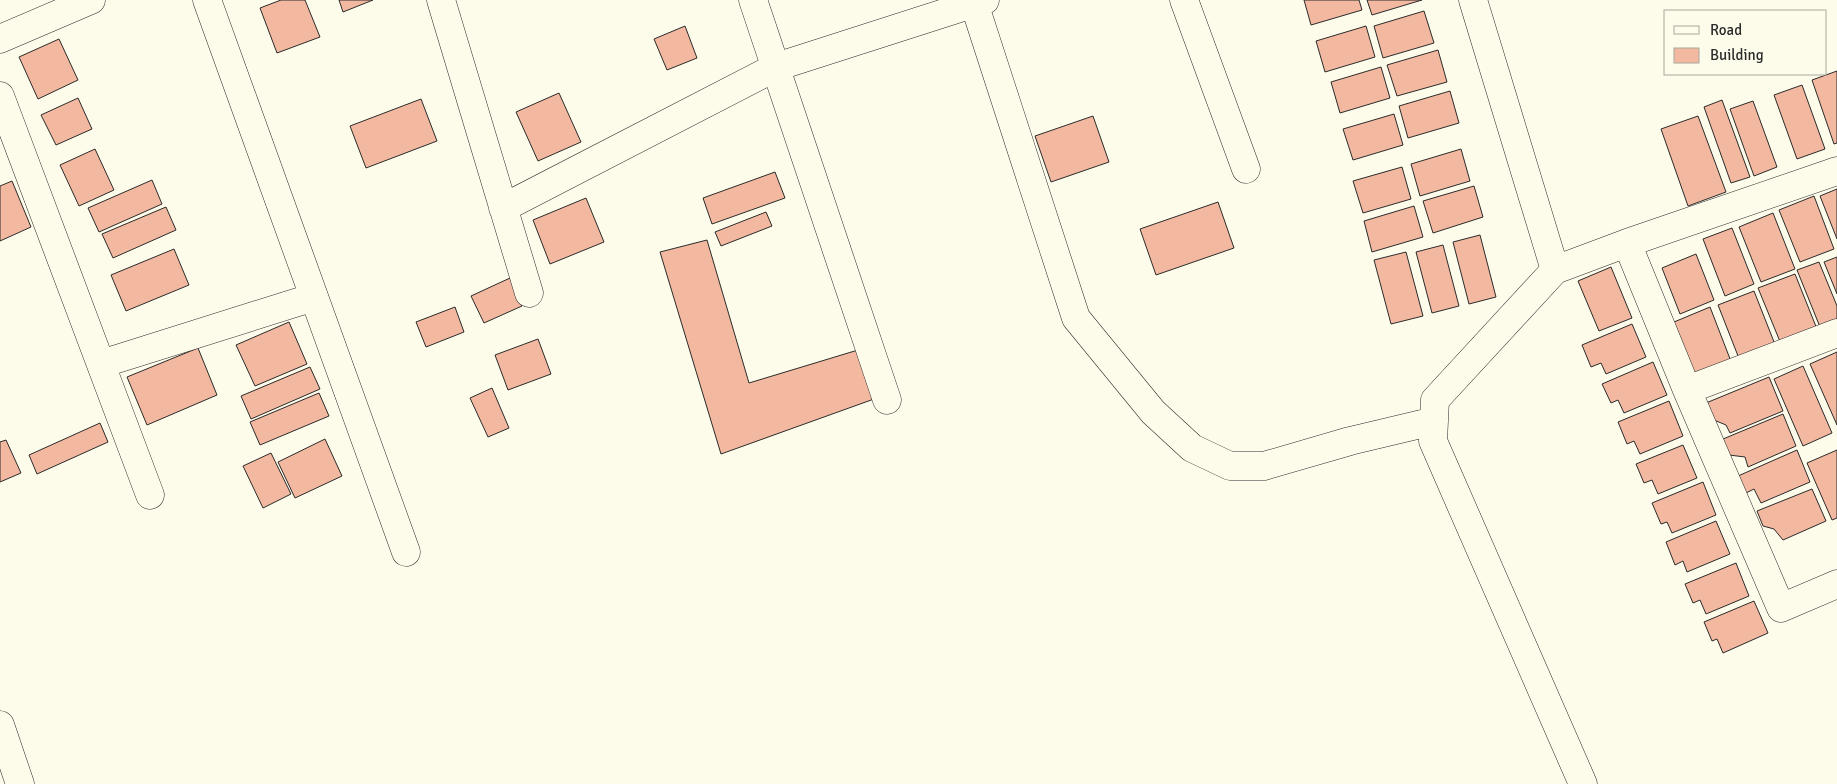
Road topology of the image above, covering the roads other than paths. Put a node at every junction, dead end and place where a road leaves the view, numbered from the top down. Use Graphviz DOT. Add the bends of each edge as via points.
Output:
graph roads {
  1 [pos="91,0"];
  2 [pos="207,0"];
  3 [pos="441,0"];
  4 [pos="754,0"];
  5 [pos="1184,0"];
  6 [pos="1473,0"];
  7 [pos="977,1"];
  8 [pos="0,39"];
  9 [pos="776,67"];
  10 [pos="0,96"];
  11 [pos="1246,169"];
  12 [pos="1837,171"];
  13 [pos="503,208"];
  14 [pos="1626,243"];
  15 [pos="1555,270"];
  16 [pos="529,293"];
  17 [pos="314,297"];
  18 [pos="1837,333"];
  19 [pos="101,364"];
  20 [pos="1687,390"];
  21 [pos="887,400"];
  22 [pos="1434,421"];
  23 [pos="150,495"];
  24 [pos="406,552"];
  25 [pos="1837,584"];
  26 [pos="0,725"];
  27 [pos="20,784"];
  28 [pos="1583,784"];
  1 -- 8 [label="street"];
  2 -- 17 [label="street"];
  3 -- 13 [label="street"];
  4 -- 9 [label="street"];
  5 -- 11 [label="street"];
  6 -- 15 [label="street"];
  7 -- 9 [label="street"];
  7 -- 22 [label="street" via="1076,318 1153,412 1192,448 1230,466 1264,466"];
  9 -- 13 [label="street"];
  9 -- 21 [label="street"];
  10 -- 19 [label="street"];
  12 -- 14 [label="street"];
  13 -- 16 [label="street"];
  14 -- 15 [label="street"];
  14 -- 20 [label="street"];
  15 -- 22 [label="street" via="1435,400"];
  17 -- 19 [label="street"];
  17 -- 24 [label="street"];
  18 -- 20 [label="street"];
  19 -- 23 [label="street"];
  20 -- 25 [label="street" via="1781,608"];
  22 -- 28 [label="street" via="1433,441"];
  26 -- 27 [label="street"];
}
